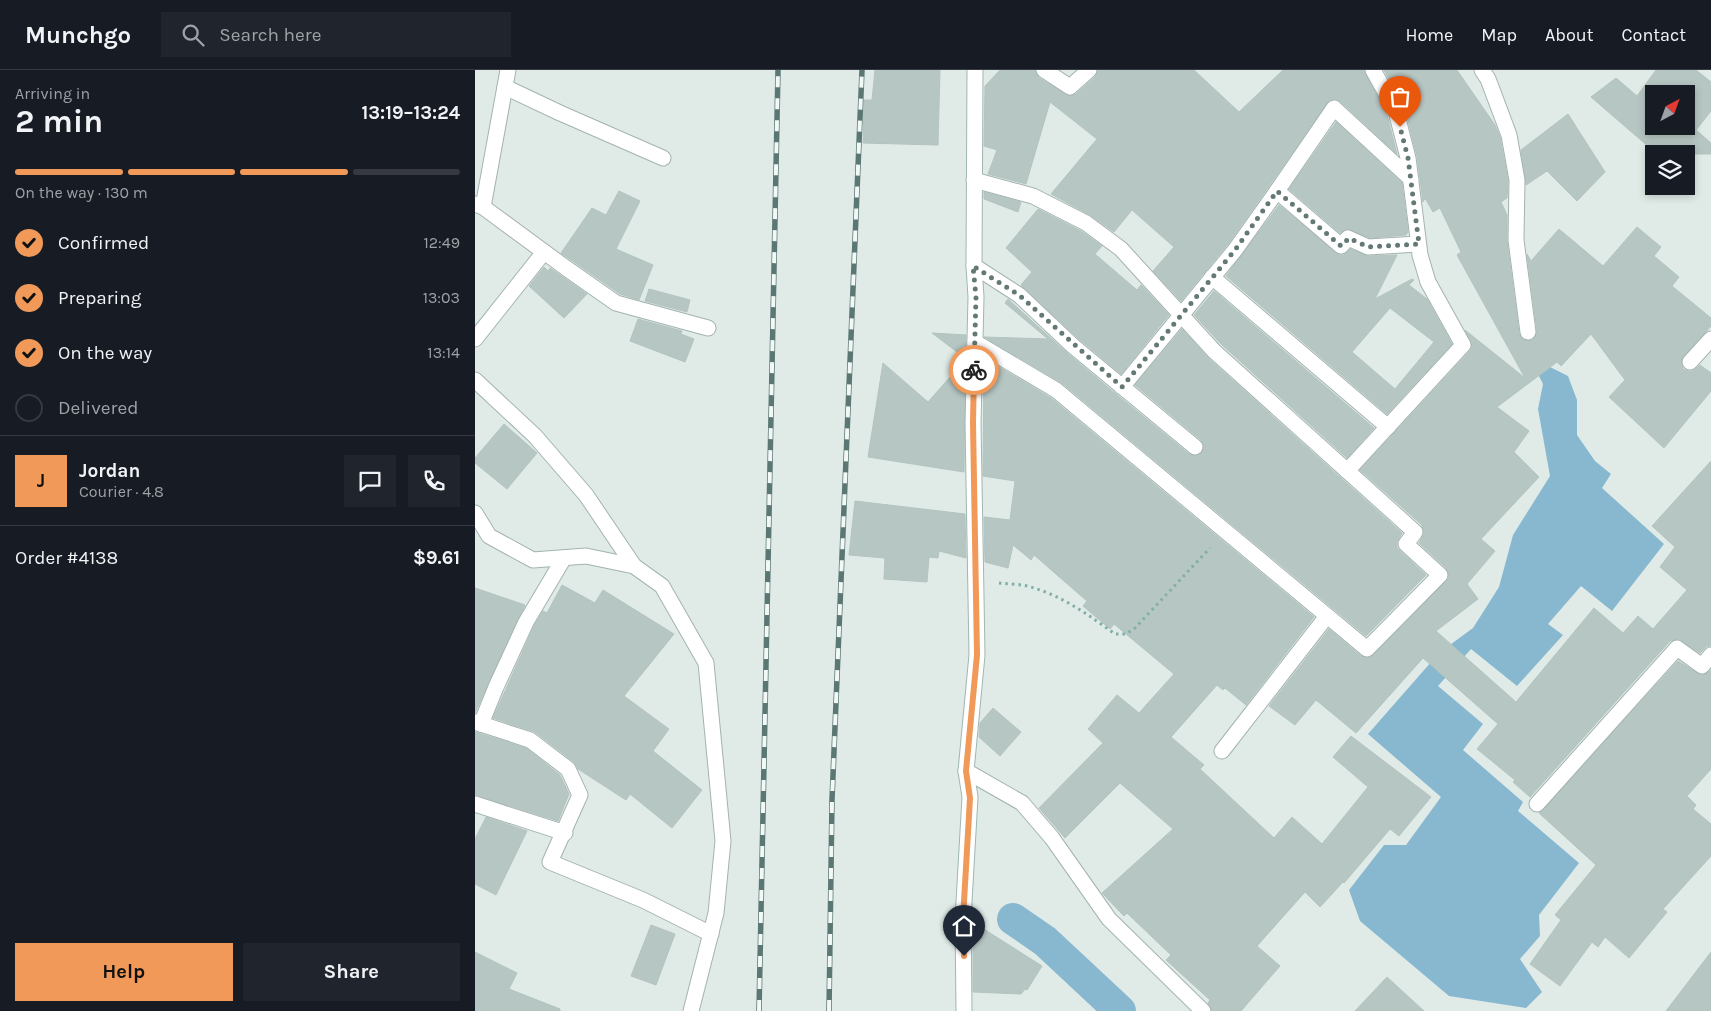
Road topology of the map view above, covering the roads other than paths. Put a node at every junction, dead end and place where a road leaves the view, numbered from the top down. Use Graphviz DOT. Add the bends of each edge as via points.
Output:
graph roads {
  1 [pos="508,70"];
  2 [pos="975,70"];
  3 [pos="1043,70"];
  4 [pos="1089,70"];
  5 [pos="1373,70"];
  6 [pos="1482,70"];
  7 [pos="505,87"];
  8 [pos="663,158"];
  9 [pos="974,180"];
  10 [pos="1411,180"];
  11 [pos="1277,191"];
  12 [pos="479,205"];
  13 [pos="1419,244"];
  14 [pos="544,252"];
  15 [pos="973,266"];
  16 [pos="1212,278"];
  17 [pos="1181,315"];
  18 [pos="708,328"];
  19 [pos="1528,332"];
  20 [pos="475,339"];
  21 [pos="1711,339"];
  22 [pos="975,342"];
  23 [pos="1690,362"];
  24 [pos="475,380"];
  25 [pos="1122,387"];
  26 [pos="1388,427"];
  27 [pos="1195,447"];
  28 [pos="1347,471"];
  29 [pos="475,514"];
  30 [pos="564,558"];
  31 [pos="634,566"];
  32 [pos="1327,616"];
  33 [pos="1711,655"];
  34 [pos="478,724"];
  35 [pos="1223,751"];
  36 [pos="966,771"];
  37 [pos="475,804"];
  38 [pos="1537,804"];
  39 [pos="565,833"];
  40 [pos="711,934"];
  41 [pos="691,1011"];
  42 [pos="964,1011"];
  43 [pos="1203,1011"];
  1 -- 7 [label="street"];
  2 -- 9 [label="street"];
  3 -- 4 [label="street" via="1070,87"];
  5 -- 10 [label="street" via="1396,111"];
  6 -- 19 [label="street" via="1489,79 1509,135 1517,180 1516,240"];
  7 -- 8 [label="street"];
  7 -- 12 [label="street"];
  9 -- 15 [label="street"];
  9 -- 17 [label="street" via="1033,196 1086,223 1121,250"];
  10 -- 11 [label="street" via="1334,108"];
  10 -- 13 [label="street"];
  11 -- 13 [label="street" via="1341,246 1349,238 1368,247"];
  11 -- 16 [label="street"];
  12 -- 14 [label="street"];
  13 -- 26 [label="street" via="1428,282 1463,345"];
  14 -- 18 [label="street" via="616,303"];
  14 -- 20 [label="street"];
  15 -- 22 [label="street"];
  15 -- 25 [label="street" via="1019,295"];
  16 -- 17 [label="street"];
  16 -- 26 [label="street"];
  17 -- 25 [label="street"];
  17 -- 28 [label="street" via="1214,351"];
  21 -- 23 [label="street"];
  22 -- 32 [label="street" via="1056,390"];
  22 -- 36 [label="street" via="973,423 977,655"];
  24 -- 31 [label="street" via="535,436 586,495"];
  25 -- 27 [label="street"];
  26 -- 28 [label="street"];
  28 -- 32 [label="street" via="1415,532 1406,544 1440,575 1367,649"];
  29 -- 30 [label="street" via="489,536 533,560"];
  30 -- 31 [label="street" via="586,556"];
  30 -- 34 [label="street" via="526,622"];
  31 -- 40 [label="street" via="662,586 706,664 723,841"];
  32 -- 35 [label="street"];
  33 -- 38 [label="street" via="1702,666 1677,648"];
  34 -- 39 [label="street" via="530,740 568,769 580,795"];
  36 -- 42 [label="street" via="970,798 963,919"];
  36 -- 43 [label="street" via="1022,803 1052,838 1109,919"];
  37 -- 39 [label="street"];
  39 -- 40 [label="street" via="550,862 643,900"];
  40 -- 41 [label="street"];
}
